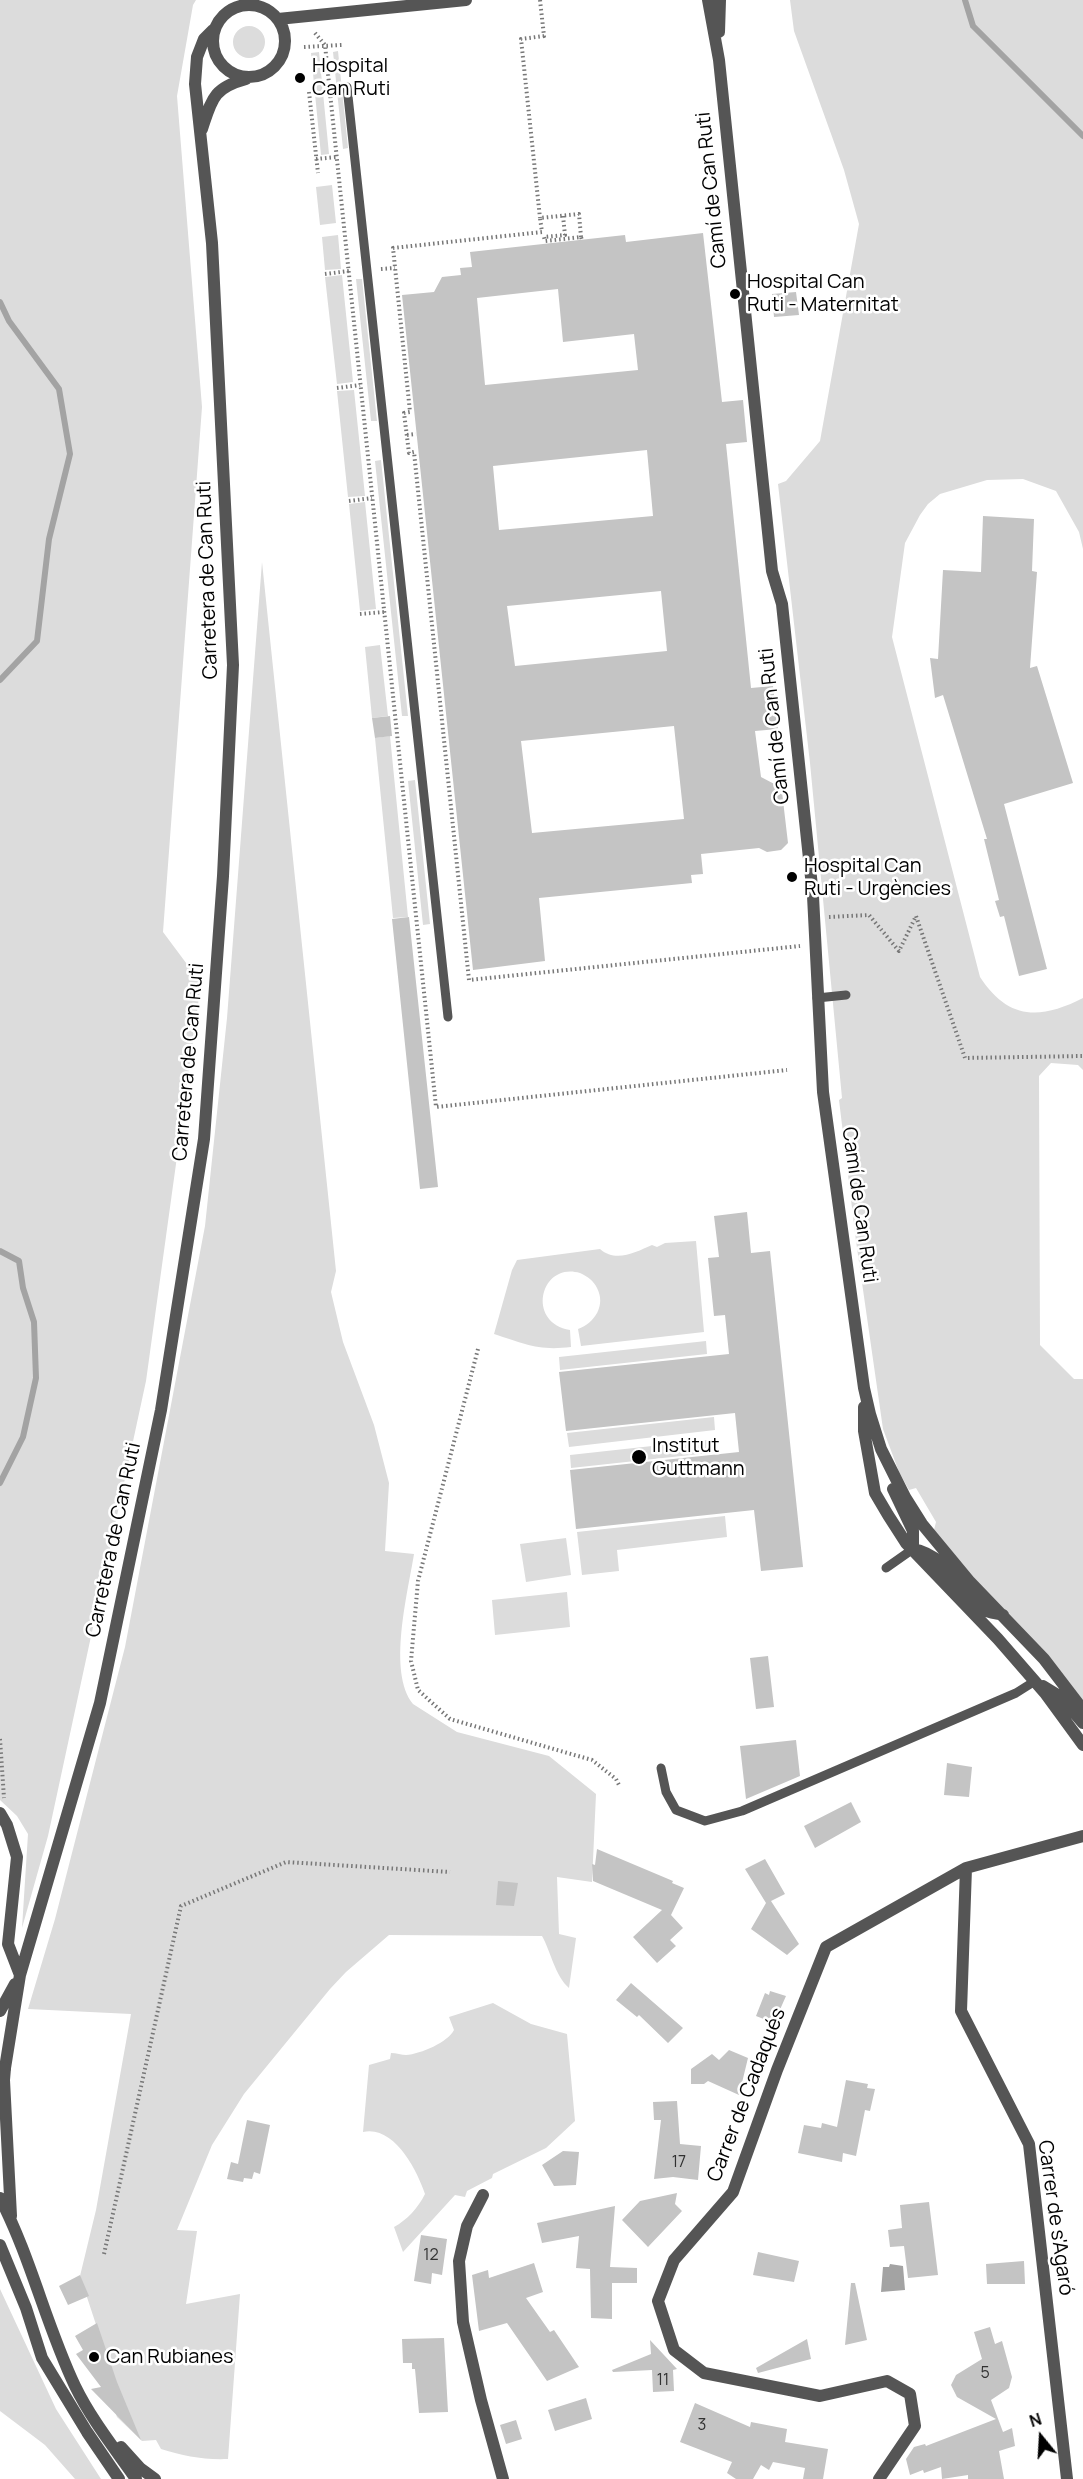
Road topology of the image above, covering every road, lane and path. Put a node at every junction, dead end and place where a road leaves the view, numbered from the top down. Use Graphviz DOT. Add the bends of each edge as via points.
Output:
graph roads {
  1 [pos="231,0"];
  2 [pos="466,0"];
  3 [pos="540,0"];
  4 [pos="708,0"];
  5 [pos="720,0"];
  6 [pos="268,4"];
  7 [pos="226,12"];
  8 [pos="278,19"];
  9 [pos="213,30"];
  10 [pos="315,33"];
  11 [pos="325,45"];
  12 [pos="342,45"];
  13 [pos="304,47"];
  14 [pos="719,60"];
  15 [pos="254,77"];
  16 [pos="347,87"];
  17 [pos="309,92"];
  18 [pos="201,133"];
  19 [pos="354,154"];
  20 [pos="336,157"];
  21 [pos="316,159"];
  22 [pos="318,173"];
  23 [pos="563,216"];
  24 [pos="540,218"];
  25 [pos="360,385"];
  26 [pos="337,388"];
  27 [pos="416,434"];
  28 [pos="407,435"];
  29 [pos="372,498"];
  30 [pos="349,501"];
  31 [pos="384,612"];
  32 [pos="360,614"];
  33 [pos="826,917"];
  34 [pos="801,946"];
  35 [pos="846,995"];
  36 [pos="817,998"];
  37 [pos="448,1017"];
  38 [pos="1083,1056"];
  39 [pos="787,1070"];
  40 [pos="478,1348"];
  41 [pos="864,1388"];
  42 [pos="893,1473"];
  43 [pos="913,1549"];
  44 [pos="886,1568"];
  45 [pos="1003,1615"];
  46 [pos="1035,1681"];
  47 [pos="1083,1710"];
  48 [pos="1083,1724"];
  49 [pos="0,1739"];
  50 [pos="1083,1745"];
  51 [pos="661,1768"];
  52 [pos="619,1785"];
  53 [pos="0,1814"];
  54 [pos="7,1825"];
  55 [pos="1083,1836"];
  56 [pos="966,1868"];
  57 [pos="450,1872"];
  58 [pos="20,1975"];
  59 [pos="0,2011"];
  60 [pos="5,2068"];
  61 [pos="0,2081"];
  62 [pos="483,2195"];
  63 [pos="0,2198"];
  64 [pos="11,2220"];
  65 [pos="1,2245"];
  66 [pos="104,2254"];
  67 [pos="95,2418"];
  68 [pos="119,2479"];
  69 [pos="136,2479"];
  70 [pos="155,2479"];
  71 [pos="503,2479"];
  72 [pos="879,2479"];
  73 [pos="1067,2479"];
  1 -- 7 [label="street"];
  2 -- 8 [label="street"];
  3 -- 24 [label="path" via="544,36 521,39"];
  4 -- 14 [label="street, Camí de Can Ruti"];
  5 -- 14 [label="street, Camí de Can Ruti"];
  6 -- 7 [label="street" via="246,4"];
  6 -- 8 [label="street"];
  7 -- 9 [label="street"];
  8 -- 15 [label="street" via="284,32 282,57 275,67"];
  9 -- 15 [label="street" via="216,59 226,70"];
  9 -- 18 [label="street, Carretera de Can Ruti" via="204,39 197,57 195,84"];
  10 -- 11 [label="path"];
  11 -- 12 [label="path"];
  11 -- 13 [label="path"];
  11 -- 20 [label="path"];
  14 -- 36 [label="street, Camí de Can Ruti" via="772,571 782,604 813,896"];
  15 -- 18 [label="street, Carretera de Can Ruti" via="231,83 212,97"];
  16 -- 19 [label="lane"];
  17 -- 21 [label="path"];
  18 -- 58 [label="street, Carretera de Can Ruti" via="212,243 233,665 224,876 204,1139 161,1410 100,1703"];
  19 -- 20 [label="path"];
  19 -- 37 [label="lane"];
  20 -- 21 [label="path"];
  20 -- 25 [label="path"];
  21 -- 22 [label="path"];
  23 -- 23 [label="path" via="565,235 544,237 544,241 582,238 579,214"];
  23 -- 24 [label="path"];
  24 -- 28 [label="path" via="542,232 393,248 410,412 404,413"];
  25 -- 26 [label="path"];
  25 -- 29 [label="path"];
  27 -- 28 [label="path"];
  28 -- 34 [label="path" via="409,453 414,452 469,980"];
  29 -- 30 [label="path"];
  29 -- 31 [label="path"];
  31 -- 32 [label="path"];
  31 -- 39 [label="path" via="436,1107"];
  33 -- 38 [label="path" via="869,915 899,951 916,916 965,1058"];
  35 -- 36 [label="lane"];
  36 -- 41 [label="street, Camí de Can Ruti" via="823,1092"];
  40 -- 52 [label="path" via="418,1581 411,1661 418,1690 450,1719 592,1760"];
  41 -- 42 [label="street, Camí de Can Ruti" via="881,1449"];
  41 -- 43 [label="street, Camí de Can Ruti" via="864,1431 876,1493"];
  42 -- 43 [label="street, Camí de Can Ruti" via="893,1489 913,1531"];
  42 -- 45 [label="street, Camí de Can Ruti" via="922,1524"];
  43 -- 44 [label="lane"];
  43 -- 45 [label="street, Camí de Can Ruti" via="927,1551 986,1611"];
  43 -- 46 [label="street, Camí de Can Ruti"];
  45 -- 47 [label="street, Camí de Can Ruti" via="1044,1659"];
  46 -- 48 [label="street, Camí de Can Ruti" via="1061,1697"];
  46 -- 50 [label="street, Camí de Can Ruti"];
  46 -- 51 [label="lane" via="1017,1693 742,1811 705,1821 676,1810 666,1792"];
  49 -- 54 [label="path"];
  53 -- 54 [label="street"];
  54 -- 58 [label="street" via="17,1857 8,1944"];
  55 -- 56 [label="street, Carrer de Cadaqués"];
  56 -- 72 [label="street, Carrer de Cadaqués" via="826,1947 733,2192 674,2260 658,2301 674,2350 704,2373 820,2396 887,2380 910,2394 915,2426"];
  56 -- 73 [label="street, Carrer de s'Agaró" via="961,2011 1029,2144"];
  57 -- 66 [label="path" via="286,1862 181,1906"];
  58 -- 59 [label="street, Carretera de Can Ruti"];
  58 -- 60 [label="street, Carretera de Can Ruti"];
  60 -- 61 [label="street"];
  60 -- 64 [label="street"];
  62 -- 71 [label="street" via="467,2226 459,2260 463,2322"];
  63 -- 64 [label="street"];
  64 -- 67 [label="street" via="55,2339 76,2388"];
  65 -- 68 [label="street" via="42,2358"];
  67 -- 69 [label="street"];
  67 -- 70 [label="street"];
}
